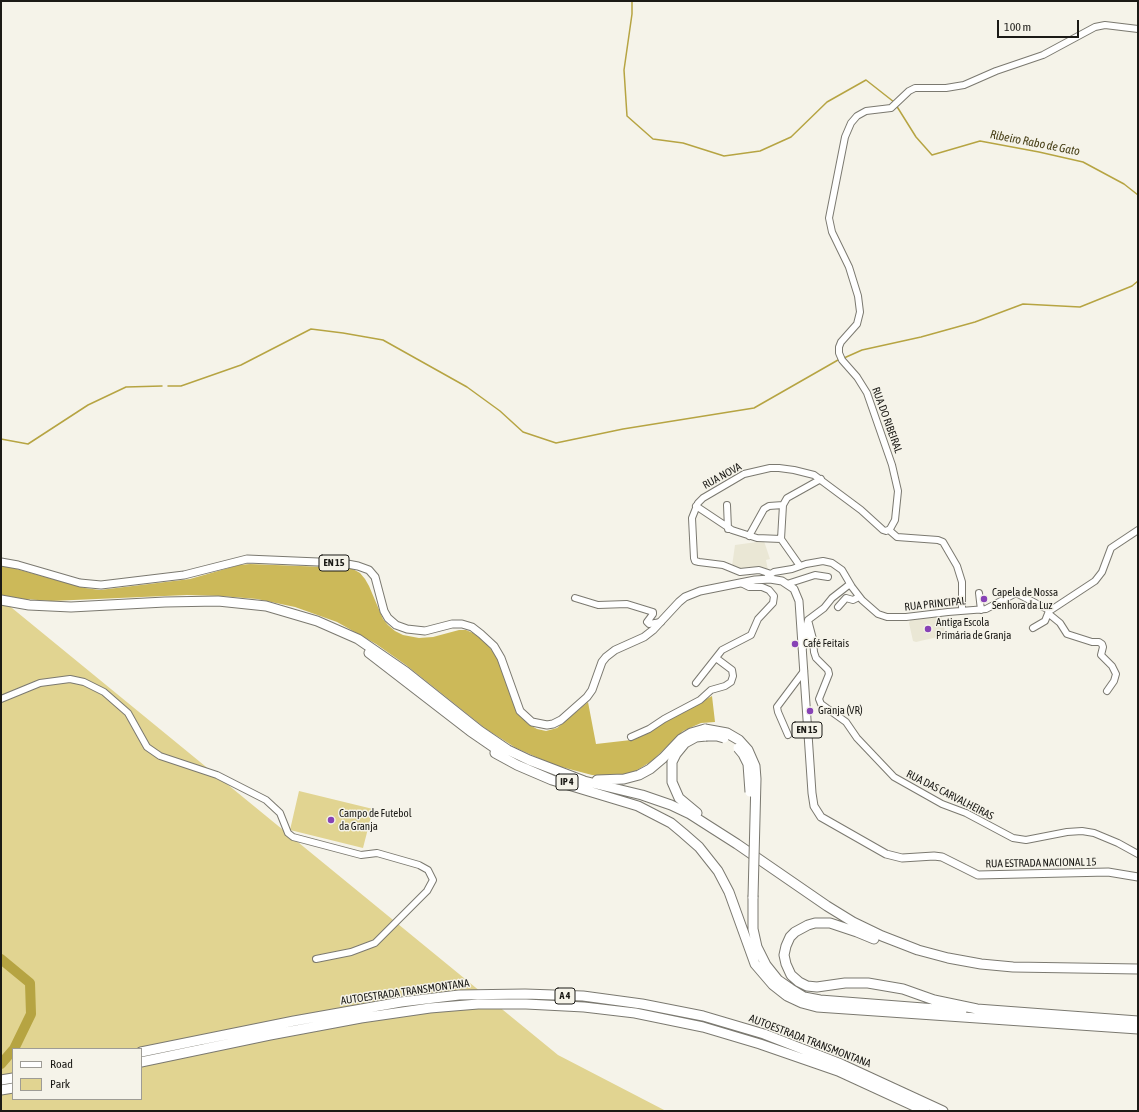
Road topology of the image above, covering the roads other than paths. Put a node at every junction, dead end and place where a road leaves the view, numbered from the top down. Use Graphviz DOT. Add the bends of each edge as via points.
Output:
graph roads {
  1 [pos="1138,29"];
  2 [pos="821,479"];
  3 [pos="727,505"];
  4 [pos="783,505"];
  5 [pos="696,506"];
  6 [pos="728,529"];
  7 [pos="889,530"];
  8 [pos="1138,530"];
  9 [pos="750,536"];
  10 [pos="781,539"];
  11 [pos="1,562"];
  12 [pos="800,566"];
  13 [pos="768,576"];
  14 [pos="828,577"];
  15 [pos="741,583"];
  16 [pos="787,584"];
  17 [pos="850,584"];
  18 [pos="979,593"];
  19 [pos="859,597"];
  20 [pos="575,598"];
  21 [pos="1,600"];
  22 [pos="1,605"];
  23 [pos="838,607"];
  24 [pos="981,610"];
  25 [pos="962,611"];
  26 [pos="1049,612"];
  27 [pos="808,620"];
  28 [pos="661,622"];
  29 [pos="1033,628"];
  30 [pos="802,649"];
  31 [pos="716,658"];
  32 [pos="390,669"];
  33 [pos="804,671"];
  34 [pos="696,683"];
  35 [pos="1106,691"];
  36 [pos="1,700"];
  37 [pos="706,732"];
  38 [pos="788,736"];
  39 [pos="631,737"];
  40 [pos="556,772"];
  41 [pos="1138,854"];
  42 [pos="1138,877"];
  43 [pos="796,885"];
  44 [pos="750,895"];
  45 [pos="316,959"];
  46 [pos="761,969"];
  47 [pos="1138,969"];
  48 [pos="1059,972"];
  49 [pos="1138,974"];
  50 [pos="1002,1011"];
  51 [pos="1082,1021"];
  52 [pos="1138,1021"];
  53 [pos="1138,1029"];
  54 [pos="174,1050"];
  55 [pos="142,1052"];
  56 [pos="142,1062"];
  57 [pos="12,1078"];
  58 [pos="1,1080"];
  59 [pos="12,1088"];
  60 [pos="1,1090"];
  61 [pos="925,1111"];
  62 [pos="943,1111"];
  1 -- 7 [label="street, RUA DO RIBEIRAL" via="1105,25 1095,27 1048,53 969,83 951,88 915,88 888,110 866,111 849,125 829,216 850,271 860,309 857,324 840,344 839,355 867,393 892,465 898,500 895,520"];
  2 -- 4 [label="street" via="789,497"];
  2 -- 5 [label="street, RUA NOVA" via="784,468 770,468 739,476 703,498"];
  2 -- 7 [label="street" via="881,529"];
  3 -- 6 [label="street"];
  4 -- 9 [label="street" via="764,509"];
  4 -- 10 [label="street"];
  5 -- 6 [label="street"];
  5 -- 13 [label="street" via="692,521 695,561 723,564 743,572 759,570"];
  6 -- 9 [label="street"];
  7 -- 25 [label="street" via="897,537 938,540 944,544 957,566 962,582"];
  8 -- 26 [label="street" via="1111,548 1095,581"];
  9 -- 10 [label="street"];
  10 -- 12 [label="street"];
  11 -- 28 [label="main road, EN 15" via="75,582 101,585 184,575 247,559 358,566 369,570 375,577 384,611 396,624 407,629 425,631 462,624 472,627 481,634 498,652 522,713 529,720 541,725 558,722 591,692 606,656 644,637"];
  12 -- 13 [label="street, RUA PRINCIPAL"];
  12 -- 17 [label="street, RUA PRINCIPAL" via="821,562 832,563 842,570"];
  13 -- 15 [label="main road, EN 15"];
  13 -- 16 [label="main road, EN 15"];
  14 -- 16 [label="street" via="815,575"];
  15 -- 28 [label="main road, EN 15" via="688,596"];
  15 -- 31 [label="street" via="749,587 767,589 773,594 774,600 758,619 750,635 724,649"];
  16 -- 30 [label="main road, RUA ESTRADA NACIONAL 15 / EN 15" via="794,589 798,598"];
  17 -- 19 [label="street, RUA PRINCIPAL"];
  17 -- 27 [label="street"];
  18 -- 24 [label="street"];
  19 -- 23 [label="street" via="852,600 846,598"];
  19 -- 25 [label="street, RUA PRINCIPAL" via="878,614 887,617"];
  20 -- 28 [label="street" via="598,605 627,604 653,612 649,624"];
  21 -- 40 [label="highway, IP 4" via="29,605 71,607 218,602 266,606 317,621 358,639 406,672 508,750"];
  22 -- 32 [label="highway, IP 4" via="28,610 71,611 218,606 266,611 315,625 356,643"];
  24 -- 25 [label="street, RUA PRINCIPAL"];
  24 -- 26 [label="street, RUA PRINCIPAL" via="1016,593"];
  26 -- 29 [label="street" via="1045,622"];
  26 -- 35 [label="street" via="1068,635 1099,642 1102,645 1101,656 1116,674"];
  27 -- 30 [label="street" via="807,640"];
  27 -- 41 [label="street, RUA DAS CARVALHEIRAS" via="814,652 829,674 820,704 846,722 857,738 894,776 942,804 1013,838 1026,840 1082,831 1094,833"];
  30 -- 33 [label="main road, RUA ESTRADA NACIONAL 15 / EN 15"];
  31 -- 34 [label="street"];
  31 -- 39 [label="street" via="732,670 733,678 729,684 711,690 700,700"];
  32 -- 46 [label="highway" via="456,725 498,755 552,780 638,806 671,823 699,847 718,871 737,911 755,964"];
  32 -- 48 [label="highway, IP 4" via="470,731 506,755 556,778 677,813 705,827 791,888 863,931 898,946 953,962 1013,971"];
  33 -- 38 [label="street" via="777,707"];
  33 -- 42 [label="main road, RUA ESTRADA NACIONAL 15 / EN 15" via="813,802 818,814 830,823 886,854 902,858 942,857 978,875 1108,872"];
  36 -- 45 [label="street" via="40,684 70,679 84,682 104,692 128,713 147,746 160,756 218,774 266,800 280,813 288,832 294,837 361,856 377,853 428,870 433,880 427,891 375,943 351,952"];
  37 -- 40 [label="highway" via="691,733 681,739 663,758 639,775 624,779 601,780"];
  37 -- 43 [label="highway" via="685,743 672,762 672,782 679,798"];
  37 -- 44 [label="highway, bridge" via="727,733 739,740 748,750 755,766"];
  40 -- 43 [label="highway, IP 4" via="671,805 728,837"];
  43 -- 47 [label="highway, IP 4" via="853,922 882,936 948,958 1013,967"];
  44 -- 46 [label="highway" via="748,930"];
  44 -- 50 [label="highway" via="757,947 766,965 778,980 804,997 966,1012"];
  46 -- 51 [label="highway" via="787,996 818,1007"];
  48 -- 49 [label="highway, IP 4"];
  48 -- 50 [label="highway" via="1004,972 946,963 830,923 815,923 801,927 790,937 786,946 784,955 791,975 807,986 868,983 903,989 954,1005"];
  50 -- 51 [label="highway"];
  51 -- 52 [label="highway"];
  51 -- 53 [label="highway"];
  54 -- 55 [label="highway, AUTOESTRADA TRANSMONTANA / A 4"];
  54 -- 56 [label="highway, AUTOESTRADA TRANSMONTANA / A 4"];
  54 -- 61 [label="highway, AUTOESTRADA TRANSMONTANA / A 4" via="430,1008 478,1004 584,1007 643,1014 703,1027 760,1044 838,1071"];
  54 -- 62 [label="highway, AUTOESTRADA TRANSMONTANA / A 4" via="294,1020 401,1002 459,995 583,996 703,1016 764,1034 841,1064"];
  57 -- 58 [label="highway"];
  59 -- 60 [label="highway"];
}
